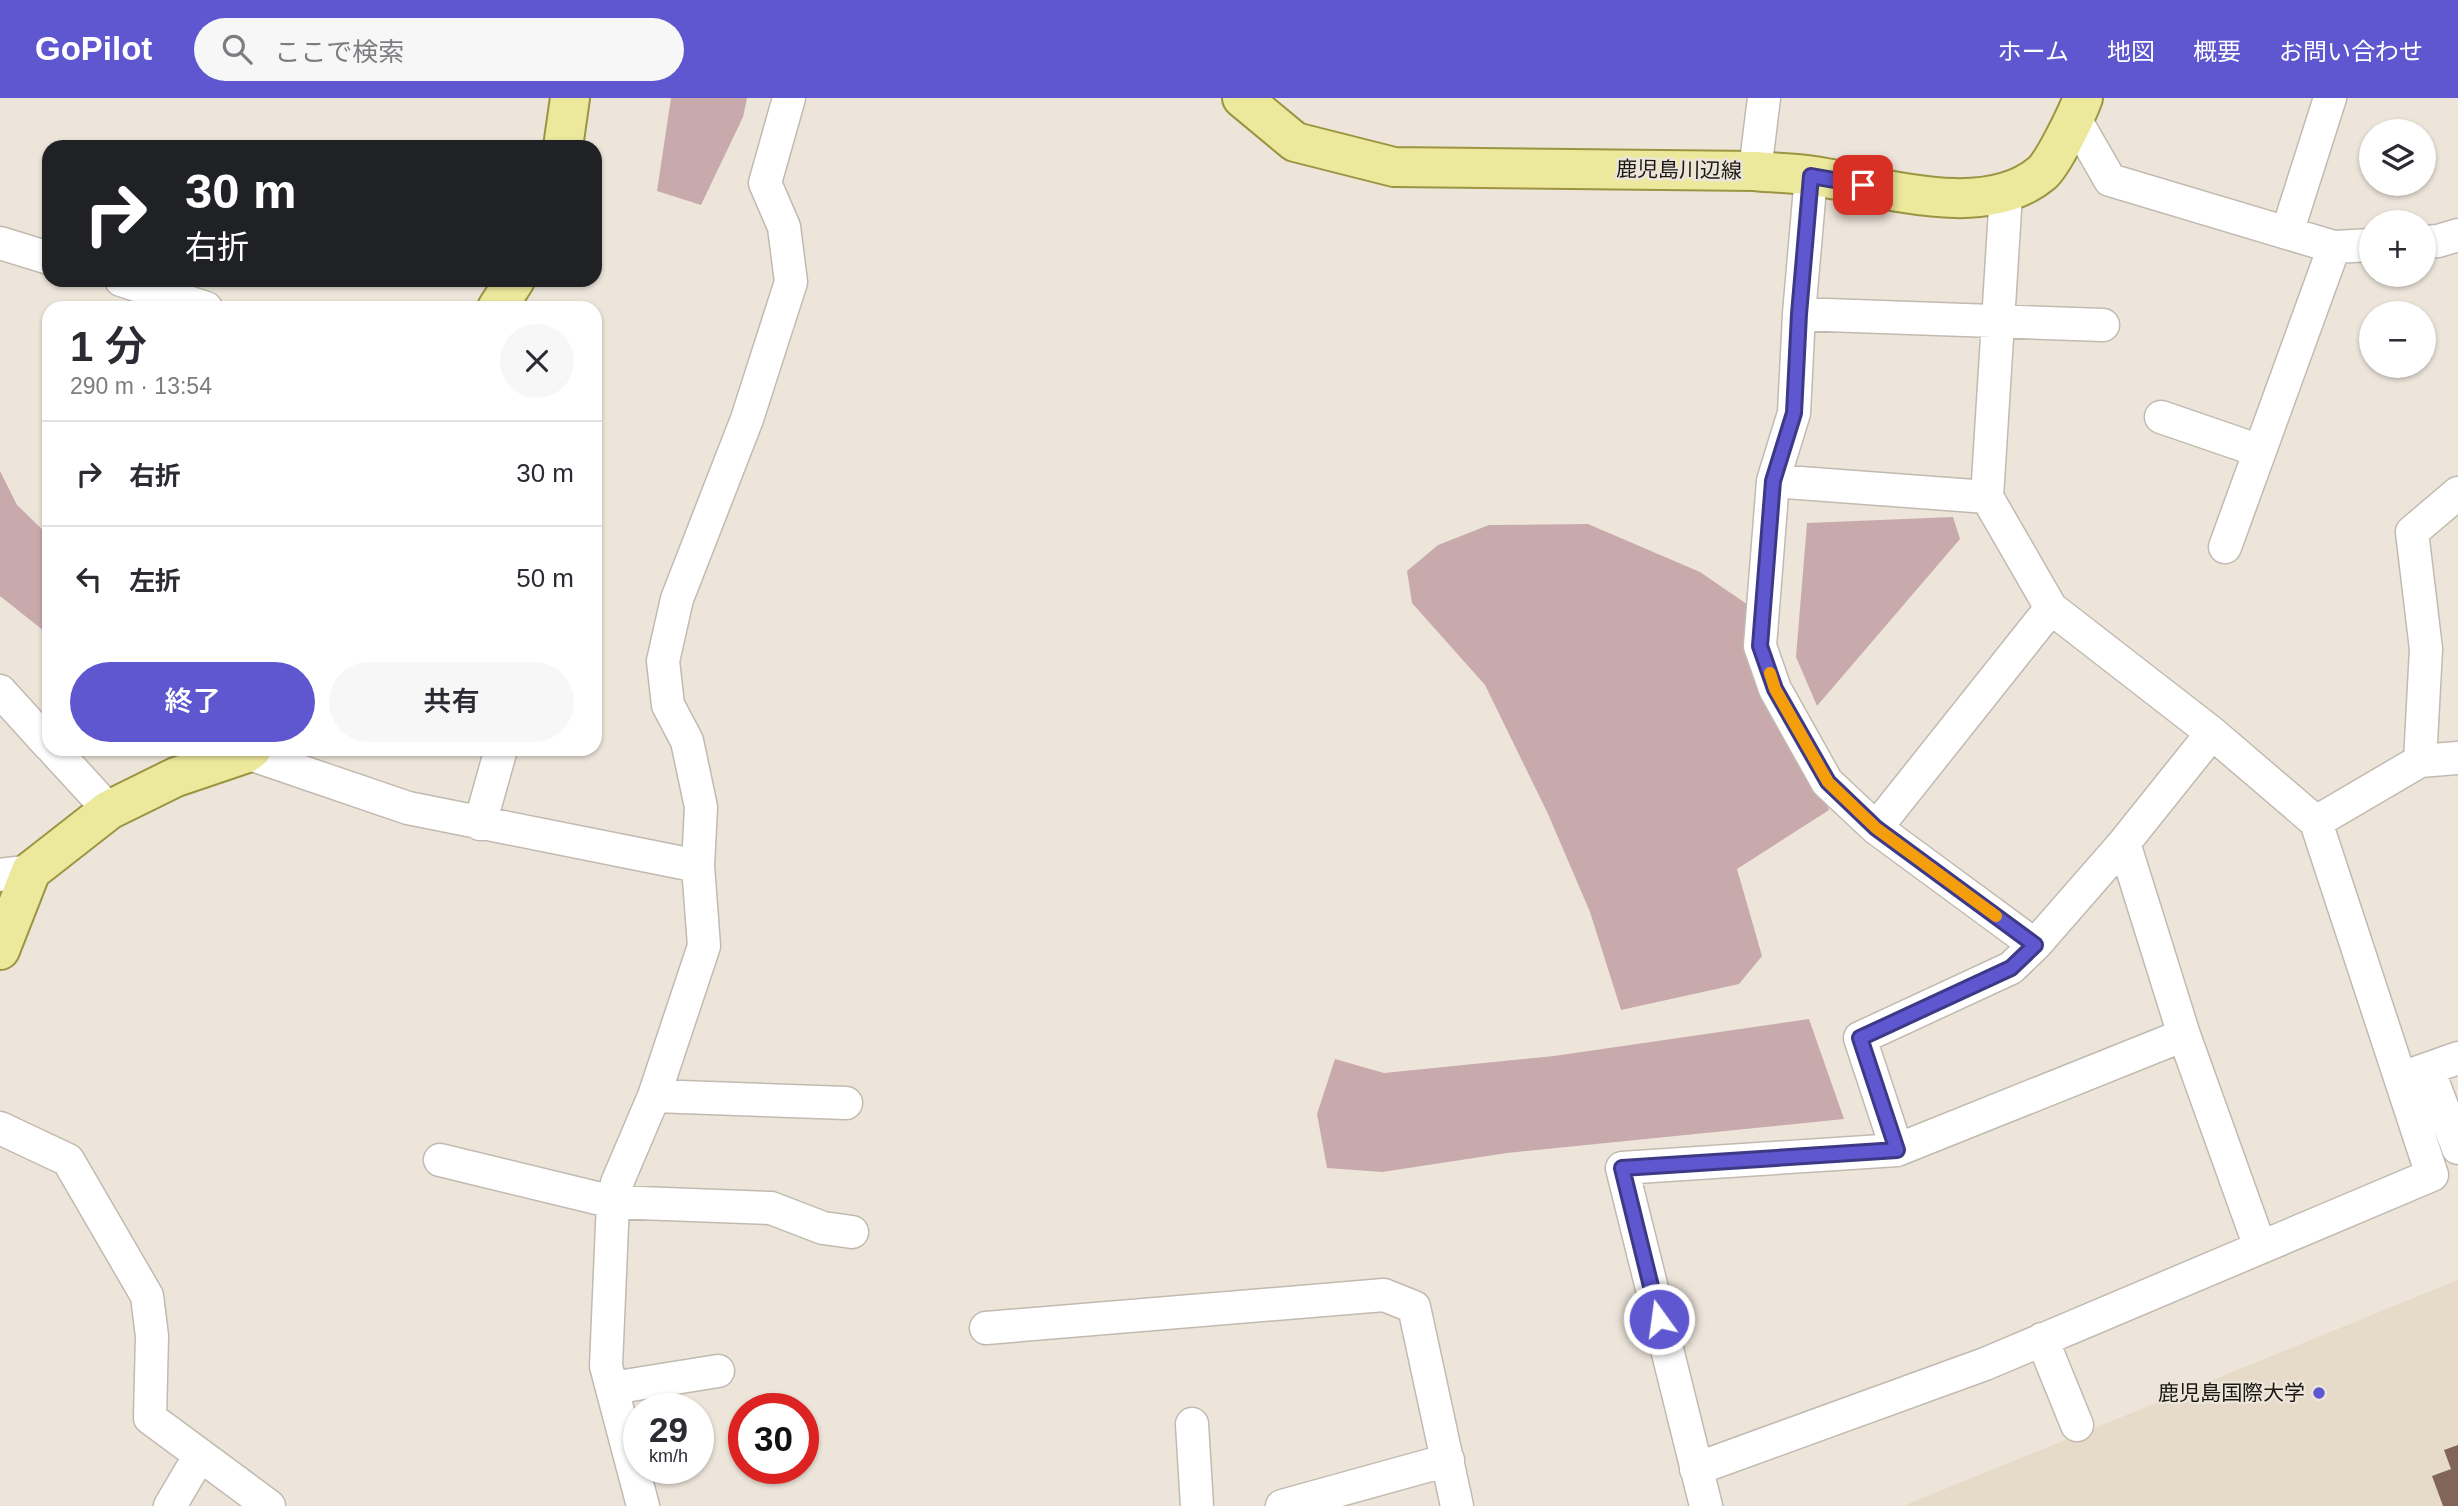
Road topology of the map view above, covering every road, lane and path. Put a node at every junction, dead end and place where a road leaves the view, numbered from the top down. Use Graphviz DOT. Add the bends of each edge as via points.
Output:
graph roads {
  1 [pos="570,98"];
  2 [pos="789,98"];
  3 [pos="1242,98"];
  4 [pos="1763,98"];
  5 [pos="2330,98"];
  6 [pos="2079,109"];
  7 [pos="564,140"];
  8 [pos="1755,171"];
  9 [pos="1811,176"];
  10 [pos="2006,194"];
  11 [pos="2287,233"];
  12 [pos="2458,235"];
  13 [pos="2436,241"];
  14 [pos="0,243"];
  15 [pos="2359,246"];
  16 [pos="2334,247"];
  17 [pos="42,256"];
  18 [pos="142,287"];
  19 [pos="185,301"];
  20 [pos="1799,314"];
  21 [pos="1998,321"];
  22 [pos="2103,325"];
  23 [pos="2161,417"];
  24 [pos="2260,451"];
  25 [pos="1773,481"];
  26 [pos="2458,493"];
  27 [pos="1987,497"];
  28 [pos="2225,547"];
  29 [pos="2051,608"];
  30 [pos="0,691"];
  31 [pos="2212,733"];
  32 [pos="42,737"];
  33 [pos="59,756"];
  34 [pos="236,756"];
  35 [pos="264,756"];
  36 [pos="499,756"];
  37 [pos="2458,758"];
  38 [pos="2420,761"];
  39 [pos="108,810"];
  40 [pos="2316,822"];
  41 [pos="480,824"];
  42 [pos="1876,828"];
  43 [pos="2124,843"];
  44 [pos="698,866"];
  45 [pos="15,873"];
  46 [pos="2035,945"];
  47 [pos="0,950"];
  48 [pos="2184,1035"];
  49 [pos="2458,1058"];
  50 [pos="2414,1074"];
  51 [pos="654,1096"];
  52 [pos="846,1103"];
  53 [pos="0,1128"];
  54 [pos="2458,1148"];
  55 [pos="1897,1150"];
  56 [pos="440,1160"];
  57 [pos="612,1202"];
  58 [pos="852,1232"];
  59 [pos="2260,1247"];
  60 [pos="986,1328"];
  61 [pos="2042,1339"];
  62 [pos="718,1371"];
  63 [pos="612,1388"];
  64 [pos="1192,1424"];
  65 [pos="2077,1425"];
  66 [pos="200,1455"];
  67 [pos="1448,1460"];
  68 [pos="1696,1469"];
  69 [pos="170,1506"];
  70 [pos="270,1506"];
  71 [pos="643,1506"];
  72 [pos="1197,1506"];
  73 [pos="1282,1506"];
  74 [pos="1458,1506"];
  75 [pos="1706,1506"];
  1 -- 7 [label="main road"];
  2 -- 44 [label="street" via="765,183 784,227 791,282 747,419 677,599 663,661 668,705 687,741 701,807"];
  3 -- 8 [label="main road, 鹿児島川辺線" via="1295,142 1394,167"];
  4 -- 8 [label="street"];
  5 -- 11 [label="street"];
  6 -- 10 [label="main road, 鹿児島川辺線" via="2043,172"];
  6 -- 11 [label="street" via="2109,180"];
  8 -- 9 [label="main road, 鹿児島川辺線"];
  9 -- 10 [label="main road, 鹿児島川辺線" via="1942,199"];
  9 -- 20 [label="street"];
  10 -- 21 [label="street"];
  11 -- 16 [label="street"];
  12 -- 13 [label="street"];
  14 -- 17 [label="street"];
  15 -- 16 [label="street"];
  16 -- 24 [label="street"];
  18 -- 19 [label="street"];
  20 -- 21 [label="street"];
  20 -- 25 [label="street" via="1794,413"];
  21 -- 22 [label="street"];
  21 -- 27 [label="street"];
  23 -- 24 [label="street"];
  24 -- 28 [label="street"];
  25 -- 27 [label="street"];
  25 -- 42 [label="street" via="1760,646 1775,689 1828,782"];
  26 -- 38 [label="street" via="2412,532 2426,649"];
  27 -- 29 [label="street"];
  29 -- 31 [label="street"];
  29 -- 42 [label="street"];
  30 -- 32 [label="street"];
  31 -- 40 [label="street"];
  31 -- 43 [label="street"];
  33 -- 39 [label="street"];
  34 -- 39 [label="main road" via="176,777"];
  35 -- 41 [label="street" via="408,808"];
  36 -- 41 [label="street"];
  37 -- 38 [label="street"];
  38 -- 40 [label="street"];
  39 -- 45 [label="main road"];
  40 -- 50 [label="street"];
  41 -- 44 [label="street"];
  42 -- 46 [label="street"];
  43 -- 46 [label="street"];
  43 -- 48 [label="street"];
  44 -- 51 [label="street" via="705,946"];
  45 -- 47 [label="main road"];
  46 -- 55 [label="street" via="2011,968 1860,1038"];
  48 -- 55 [label="street"];
  48 -- 59 [label="street"];
  49 -- 50 [label="street"];
  50 -- 54 [label="street"];
  50 -- 59 [label="street" via="2432,1175"];
  51 -- 52 [label="street"];
  51 -- 57 [label="street"];
  53 -- 66 [label="street" via="68,1160 146,1296 152,1336 150,1418"];
  55 -- 68 [label="street" via="1622,1168"];
  56 -- 57 [label="street"];
  57 -- 58 [label="street" via="771,1208 823,1228"];
  57 -- 63 [label="street" via="606,1366"];
  59 -- 61 [label="street"];
  60 -- 67 [label="street" via="1384,1295 1414,1307"];
  61 -- 65 [label="street"];
  61 -- 68 [label="street"];
  62 -- 63 [label="street"];
  63 -- 71 [label="street"];
  64 -- 72 [label="street"];
  66 -- 69 [label="street"];
  66 -- 70 [label="street"];
  67 -- 73 [label="street"];
  67 -- 74 [label="street"];
  68 -- 75 [label="street"];
}
